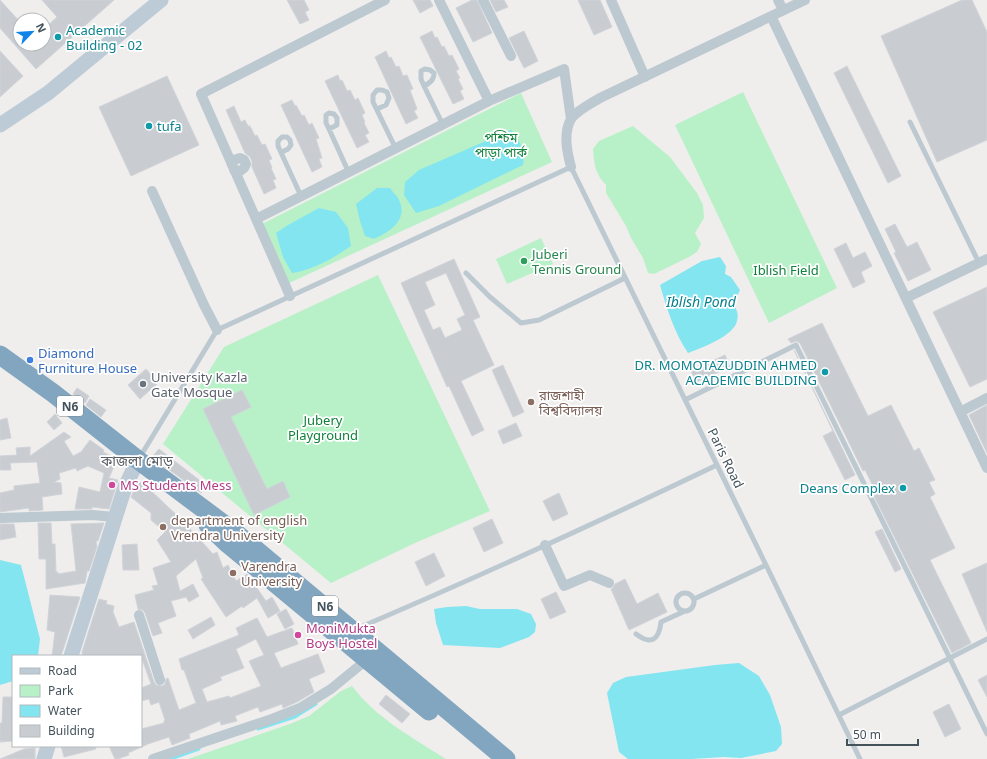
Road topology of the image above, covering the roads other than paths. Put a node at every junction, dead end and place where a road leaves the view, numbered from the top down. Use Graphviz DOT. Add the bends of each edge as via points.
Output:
graph roads {
  1 [pos="145,0"];
  2 [pos="161,0"];
  3 [pos="384,0"];
  4 [pos="439,0"];
  5 [pos="483,0"];
  6 [pos="611,0"];
  7 [pos="778,0"];
  8 [pos="805,0"];
  9 [pos="783,10"];
  10 [pos="771,16"];
  11 [pos="511,56"];
  12 [pos="645,77"];
  13 [pos="424,86"];
  14 [pos="489,101"];
  15 [pos="377,109"];
  16 [pos="0,114"];
  17 [pos="571,119"];
  18 [pos="910,122"];
  19 [pos="0,125"];
  20 [pos="442,125"];
  21 [pos="329,129"];
  22 [pos="396,149"];
  23 [pos="282,152"];
  24 [pos="571,167"];
  25 [pos="348,172"];
  26 [pos="152,191"];
  27 [pos="301,196"];
  28 [pos="256,219"];
  29 [pos="983,261"];
  30 [pos="466,273"];
  31 [pos="625,278"];
  32 [pos="290,296"];
  33 [pos="906,298"];
  34 [pos="217,330"];
  35 [pos="0,355"];
  36 [pos="987,398"];
  37 [pos="685,400"];
  38 [pos="960,412"];
  39 [pos="138,460"];
  40 [pos="717,465"];
  41 [pos="987,468"];
  42 [pos="114,517"];
  43 [pos="0,518"];
  44 [pos="545,545"];
  45 [pos="766,565"];
  46 [pos="609,583"];
  47 [pos="694,598"];
  48 [pos="685,611"];
  49 [pos="139,615"];
  50 [pos="353,630"];
  51 [pos="636,634"];
  52 [pos="987,639"];
  53 [pos="71,655"];
  54 [pos="372,655"];
  55 [pos="950,659"];
  56 [pos="160,680"];
  57 [pos="838,716"];
  58 [pos="987,734"];
  59 [pos="48,747"];
  60 [pos="44,759"];
  61 [pos="154,759"];
  62 [pos="487,759"];
  63 [pos="506,759"];
  64 [pos="860,759"];
  1 -- 16 [label="main road" via="43,85"];
  2 -- 19 [label="main road" via="48,93"];
  3 -- 28 [label="street" via="201,94"];
  4 -- 14 [label="street"];
  5 -- 11 [label="street"];
  6 -- 12 [label="street"];
  7 -- 9 [label="street"];
  8 -- 9 [label="street"];
  9 -- 10 [label="street"];
  10 -- 12 [label="street"];
  10 -- 33 [label="street"];
  12 -- 17 [label="street" via="600,98"];
  13 -- 20 [label="lane"];
  14 -- 17 [label="street" via="564,69"];
  14 -- 20 [label="street"];
  15 -- 22 [label="lane"];
  17 -- 24 [label="street" via="567,134 567,150"];
  18 -- 29 [label="lane"];
  20 -- 22 [label="street"];
  21 -- 25 [label="lane"];
  22 -- 25 [label="street"];
  23 -- 27 [label="lane"];
  24 -- 31 [label="lane, Paris Road"];
  24 -- 32 [label="lane"];
  25 -- 27 [label="street"];
  26 -- 34 [label="street"];
  27 -- 28 [label="street"];
  28 -- 32 [label="street"];
  29 -- 33 [label="street"];
  30 -- 31 [label="lane" via="521,323 539,320"];
  31 -- 37 [label="lane, Paris Road"];
  32 -- 34 [label="lane"];
  33 -- 38 [label="street"];
  34 -- 39 [label="lane"];
  35 -- 39 [label="highway, N6" via="53,392"];
  36 -- 38 [label="street"];
  37 -- 40 [label="lane, Paris Road"];
  37 -- 55 [label="lane" via="796,345"];
  38 -- 41 [label="street"];
  39 -- 42 [label="main road"];
  39 -- 50 [label="highway, N6" via="237,534"];
  39 -- 54 [label="highway, N6" via="228,544"];
  40 -- 44 [label="lane"];
  40 -- 45 [label="lane, Paris Road"];
  42 -- 43 [label="street" via="93,515"];
  42 -- 53 [label="main road"];
  44 -- 46 [label="street" via="564,586 590,574"];
  44 -- 50 [label="lane"];
  45 -- 47 [label="lane"];
  45 -- 57 [label="lane, Paris Road"];
  47 -- 48 [label="lane" via="691,610"];
  47 -- 48 [label="lane" via="684,593 677,598 676,604"];
  48 -- 51 [label="lane" via="661,622 658,637 644,640"];
  49 -- 56 [label="street"];
  50 -- 54 [label="highway, N6"];
  52 -- 55 [label="lane"];
  54 -- 61 [label="street" via="331,689 300,708"];
  54 -- 62 [label="highway, N6"];
  54 -- 63 [label="highway, N6"];
  55 -- 57 [label="lane"];
  55 -- 58 [label="lane"];
  57 -- 64 [label="lane, Paris Road"];
  59 -- 60 [label="main road"];
}
